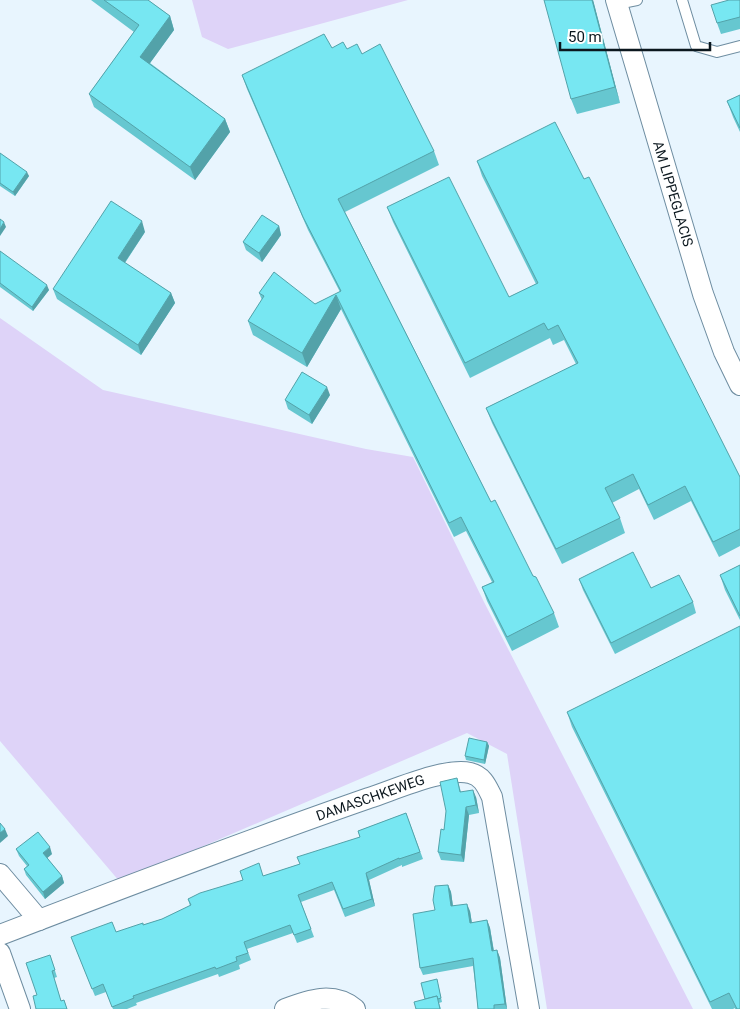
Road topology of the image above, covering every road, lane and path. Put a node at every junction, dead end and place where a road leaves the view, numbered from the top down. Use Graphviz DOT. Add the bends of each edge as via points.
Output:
graph roads {
  1 [pos="637,0"];
  2 [pos="682,0"];
  3 [pos="617,2"];
  4 [pos="740,46"];
  5 [pos="740,385"];
  6 [pos="0,874"];
  7 [pos="39,920"];
  8 [pos="0,936"];
  9 [pos="0,953"];
  10 [pos="20,1009"];
  11 [pos="285,1009"];
  12 [pos="355,1009"];
  13 [pos="529,1009"];
  1 -- 3 [label="lane"];
  2 -- 4 [label="lane" via="696,46 717,52"];
  3 -- 5 [label="street, AM LIPPEGLACIS" via="703,294"];
  6 -- 7 [label="street"];
  7 -- 8 [label="street, DAMASCHKEWEG"];
  7 -- 13 [label="street, DAMASCHKEWEG" via="404,786 452,772 471,773 483,780 492,797"];
  9 -- 10 [label="street"];
  11 -- 12 [label="street" via="329,997 347,1002"];
}
